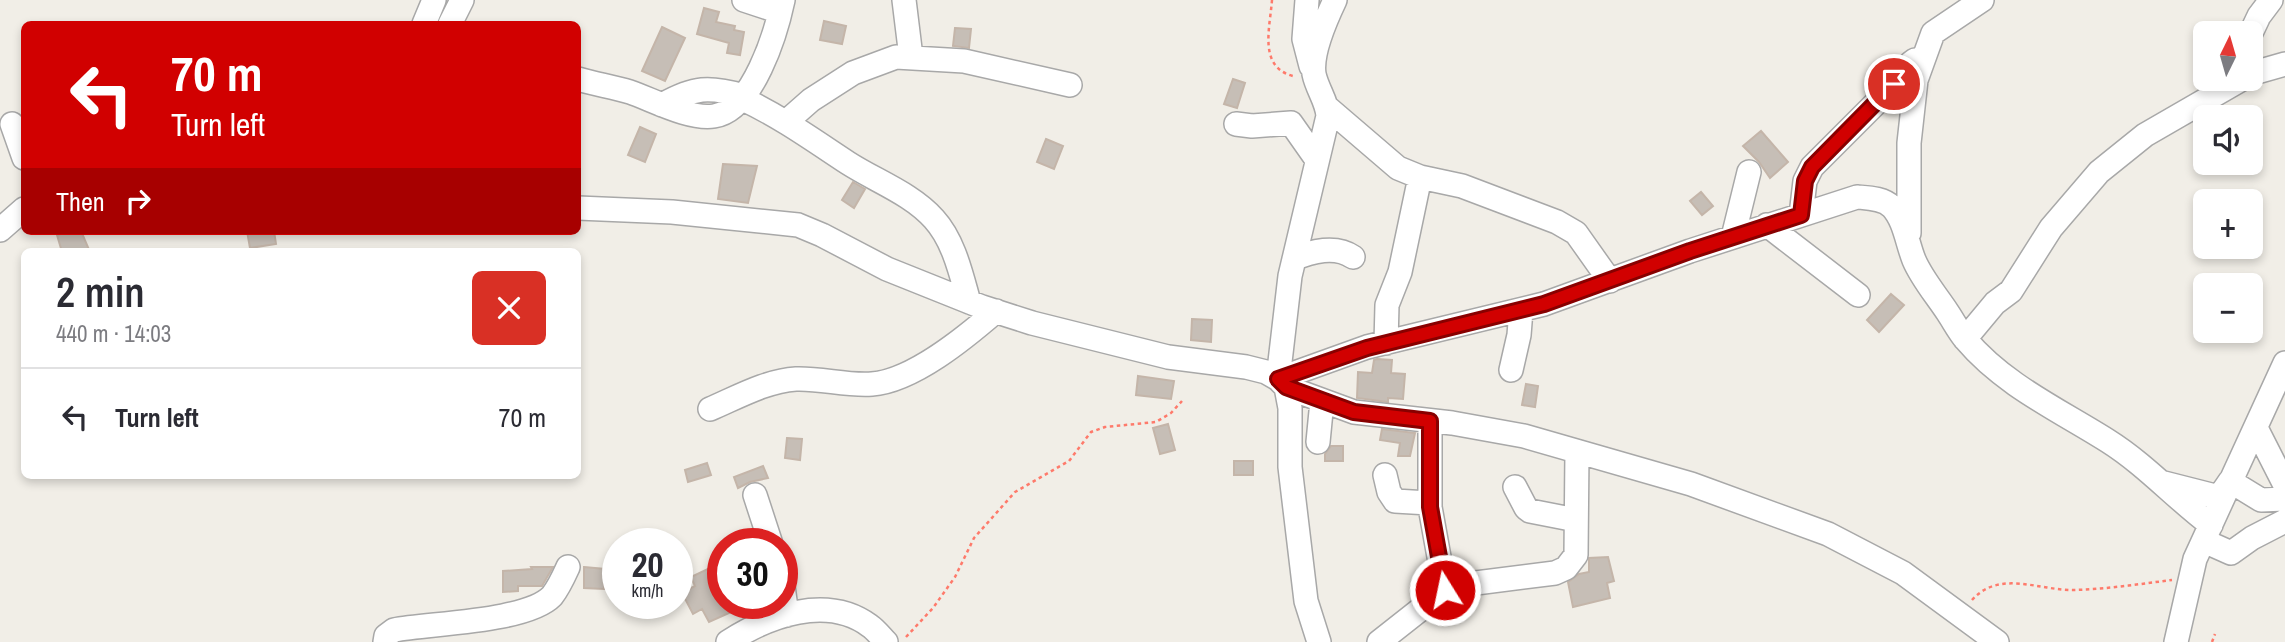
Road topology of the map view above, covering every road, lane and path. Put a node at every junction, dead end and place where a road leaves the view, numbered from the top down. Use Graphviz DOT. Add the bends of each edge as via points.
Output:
graph roads {
  1 [pos="434,0"];
  2 [pos="462,0"];
  3 [pos="744,0"];
  4 [pos="904,0"];
  5 [pos="1272,0"];
  6 [pos="1307,0"];
  7 [pos="1335,0"];
  8 [pos="1982,0"];
  9 [pos="2271,0"];
  10 [pos="782,6"];
  11 [pos="425,21"];
  12 [pos="452,21"];
  13 [pos="2257,21"];
  14 [pos="911,57"];
  15 [pos="1922,63"];
  16 [pos="2285,64"];
  17 [pos="2263,70"];
  18 [pos="1315,77"];
  19 [pos="581,80"];
  20 [pos="1070,85"];
  21 [pos="2210,91"];
  22 [pos="743,98"];
  23 [pos="1328,108"];
  24 [pos="786,122"];
  25 [pos="12,123"];
  26 [pos="1236,124"];
  27 [pos="21,149"];
  28 [pos="1317,160"];
  29 [pos="1420,177"];
  30 [pos="581,208"];
  31 [pos="21,212"];
  32 [pos="1801,215"];
  33 [pos="1770,224"];
  34 [pos="0,230"];
  35 [pos="1733,237"];
  36 [pos="1909,244"];
  37 [pos="1353,257"];
  38 [pos="1294,259"];
  39 [pos="1610,281"];
  40 [pos="1858,295"];
  41 [pos="969,302"];
  42 [pos="1521,310"];
  43 [pos="996,311"];
  44 [pos="1965,339"];
  45 [pos="1386,343"];
  46 [pos="2285,363"];
  47 [pos="1511,370"];
  48 [pos="1282,383"];
  49 [pos="1182,401"];
  50 [pos="1322,401"];
  51 [pos="710,409"];
  52 [pos="1430,421"];
  53 [pos="2256,428"];
  54 [pos="1318,442"];
  55 [pos="1577,452"];
  56 [pos="1385,475"];
  57 [pos="2230,481"];
  58 [pos="2161,482"];
  59 [pos="2285,485"];
  60 [pos="1515,487"];
  61 [pos="755,495"];
  62 [pos="2285,499"];
  63 [pos="1429,503"];
  64 [pos="2285,505"];
  65 [pos="1576,520"];
  66 [pos="2277,525"];
  67 [pos="766,528"];
  68 [pos="2207,533"];
  69 [pos="568,567"];
  70 [pos="2179,579"];
  71 [pos="1445,590"];
  72 [pos="798,613"];
  73 [pos="1959,614"];
  74 [pos="772,619"];
  75 [pos="2215,634"];
  76 [pos="385,642"];
  77 [pos="728,642"];
  78 [pos="886,642"];
  79 [pos="900,642"];
  80 [pos="1319,642"];
  81 [pos="1379,642"];
  82 [pos="1997,642"];
  83 [pos="2176,642"];
  84 [pos="2212,642"];
  1 -- 11 [label="street"];
  2 -- 12 [label="street"];
  3 -- 10 [label="street"];
  4 -- 14 [label="street"];
  5 -- 18 [label="path" via="1270,59 1281,72"];
  6 -- 18 [label="street" via="1304,39"];
  7 -- 18 [label="street" via="1318,47"];
  8 -- 15 [label="street" via="1933,33"];
  9 -- 13 [label="street"];
  10 -- 22 [label="street"];
  14 -- 20 [label="street" via="964,61"];
  14 -- 24 [label="street" via="896,57 853,73"];
  15 -- 32 [label="street" via="1911,63 1812,167 1805,181"];
  15 -- 36 [label="street" via="1909,143"];
  16 -- 17 [label="street"];
  18 -- 23 [label="street"];
  19 -- 22 [label="street" via="713,116"];
  21 -- 44 [label="street" via="2099,172 2051,228 2011,291"];
  22 -- 24 [label="street"];
  23 -- 28 [label="street"];
  23 -- 29 [label="street" via="1390,162"];
  24 -- 41 [label="street" via="934,218 956,258"];
  25 -- 27 [label="street"];
  26 -- 28 [label="street" via="1291,123"];
  28 -- 38 [label="street"];
  29 -- 39 [label="street" via="1462,186 1567,228 1576,233"];
  29 -- 45 [label="street" via="1400,272 1387,305"];
  30 -- 41 [label="street" via="798,225 887,269"];
  31 -- 34 [label="street"];
  32 -- 33 [label="street"];
  32 -- 36 [label="street" via="1857,197 1874,198 1891,205"];
  33 -- 35 [label="street"];
  33 -- 35 [label="street" via="1746,181"];
  33 -- 40 [label="street"];
  35 -- 39 [label="street"];
  36 -- 44 [label="street" via="1914,261"];
  37 -- 38 [label="street" via="1329,251"];
  38 -- 48 [label="street"];
  39 -- 42 [label="street"];
  41 -- 43 [label="street"];
  42 -- 45 [label="street"];
  42 -- 47 [label="street"];
  43 -- 48 [label="street" via="1168,357 1266,372"];
  43 -- 51 [label="street" via="952,348 900,376 873,384 776,382"];
  44 -- 58 [label="street" via="2004,376 2108,441"];
  45 -- 48 [label="street"];
  46 -- 53 [label="street"];
  48 -- 50 [label="street"];
  48 -- 80 [label="street" via="1290,408 1290,467 1306,601"];
  49 -- 79 [label="path" via="1156,422 1091,432 1069,461 1015,492 974,538 933,608"];
  50 -- 52 [label="street" via="1354,412"];
  50 -- 54 [label="street"];
  52 -- 55 [label="street" via="1524,436"];
  52 -- 63 [label="street"];
  53 -- 57 [label="street"];
  53 -- 59 [label="street"];
  55 -- 65 [label="street"];
  55 -- 73 [label="street" via="1691,484 1828,534 1903,573"];
  56 -- 63 [label="street" via="1395,501"];
  57 -- 58 [label="street" via="2219,497"];
  57 -- 62 [label="street" via="2261,500"];
  57 -- 68 [label="street"];
  58 -- 68 [label="street"];
  60 -- 65 [label="street" via="1530,511"];
  61 -- 67 [label="street"];
  63 -- 71 [label="street"];
  64 -- 66 [label="street"];
  65 -- 71 [label="street" via="1576,555 1566,568"];
  66 -- 68 [label="street" via="2231,553"];
  68 -- 83 [label="street" via="2195,559"];
  69 -- 76 [label="street" via="550,598 531,608 394,630"];
  70 -- 73 [label="path" via="2074,590 2014,582 1995,585 1978,594"];
  71 -- 81 [label="street"];
  72 -- 78 [label="street" via="837,612 870,626"];
  73 -- 82 [label="street"];
  74 -- 77 [label="street"];
  75 -- 84 [label="path"];
}
